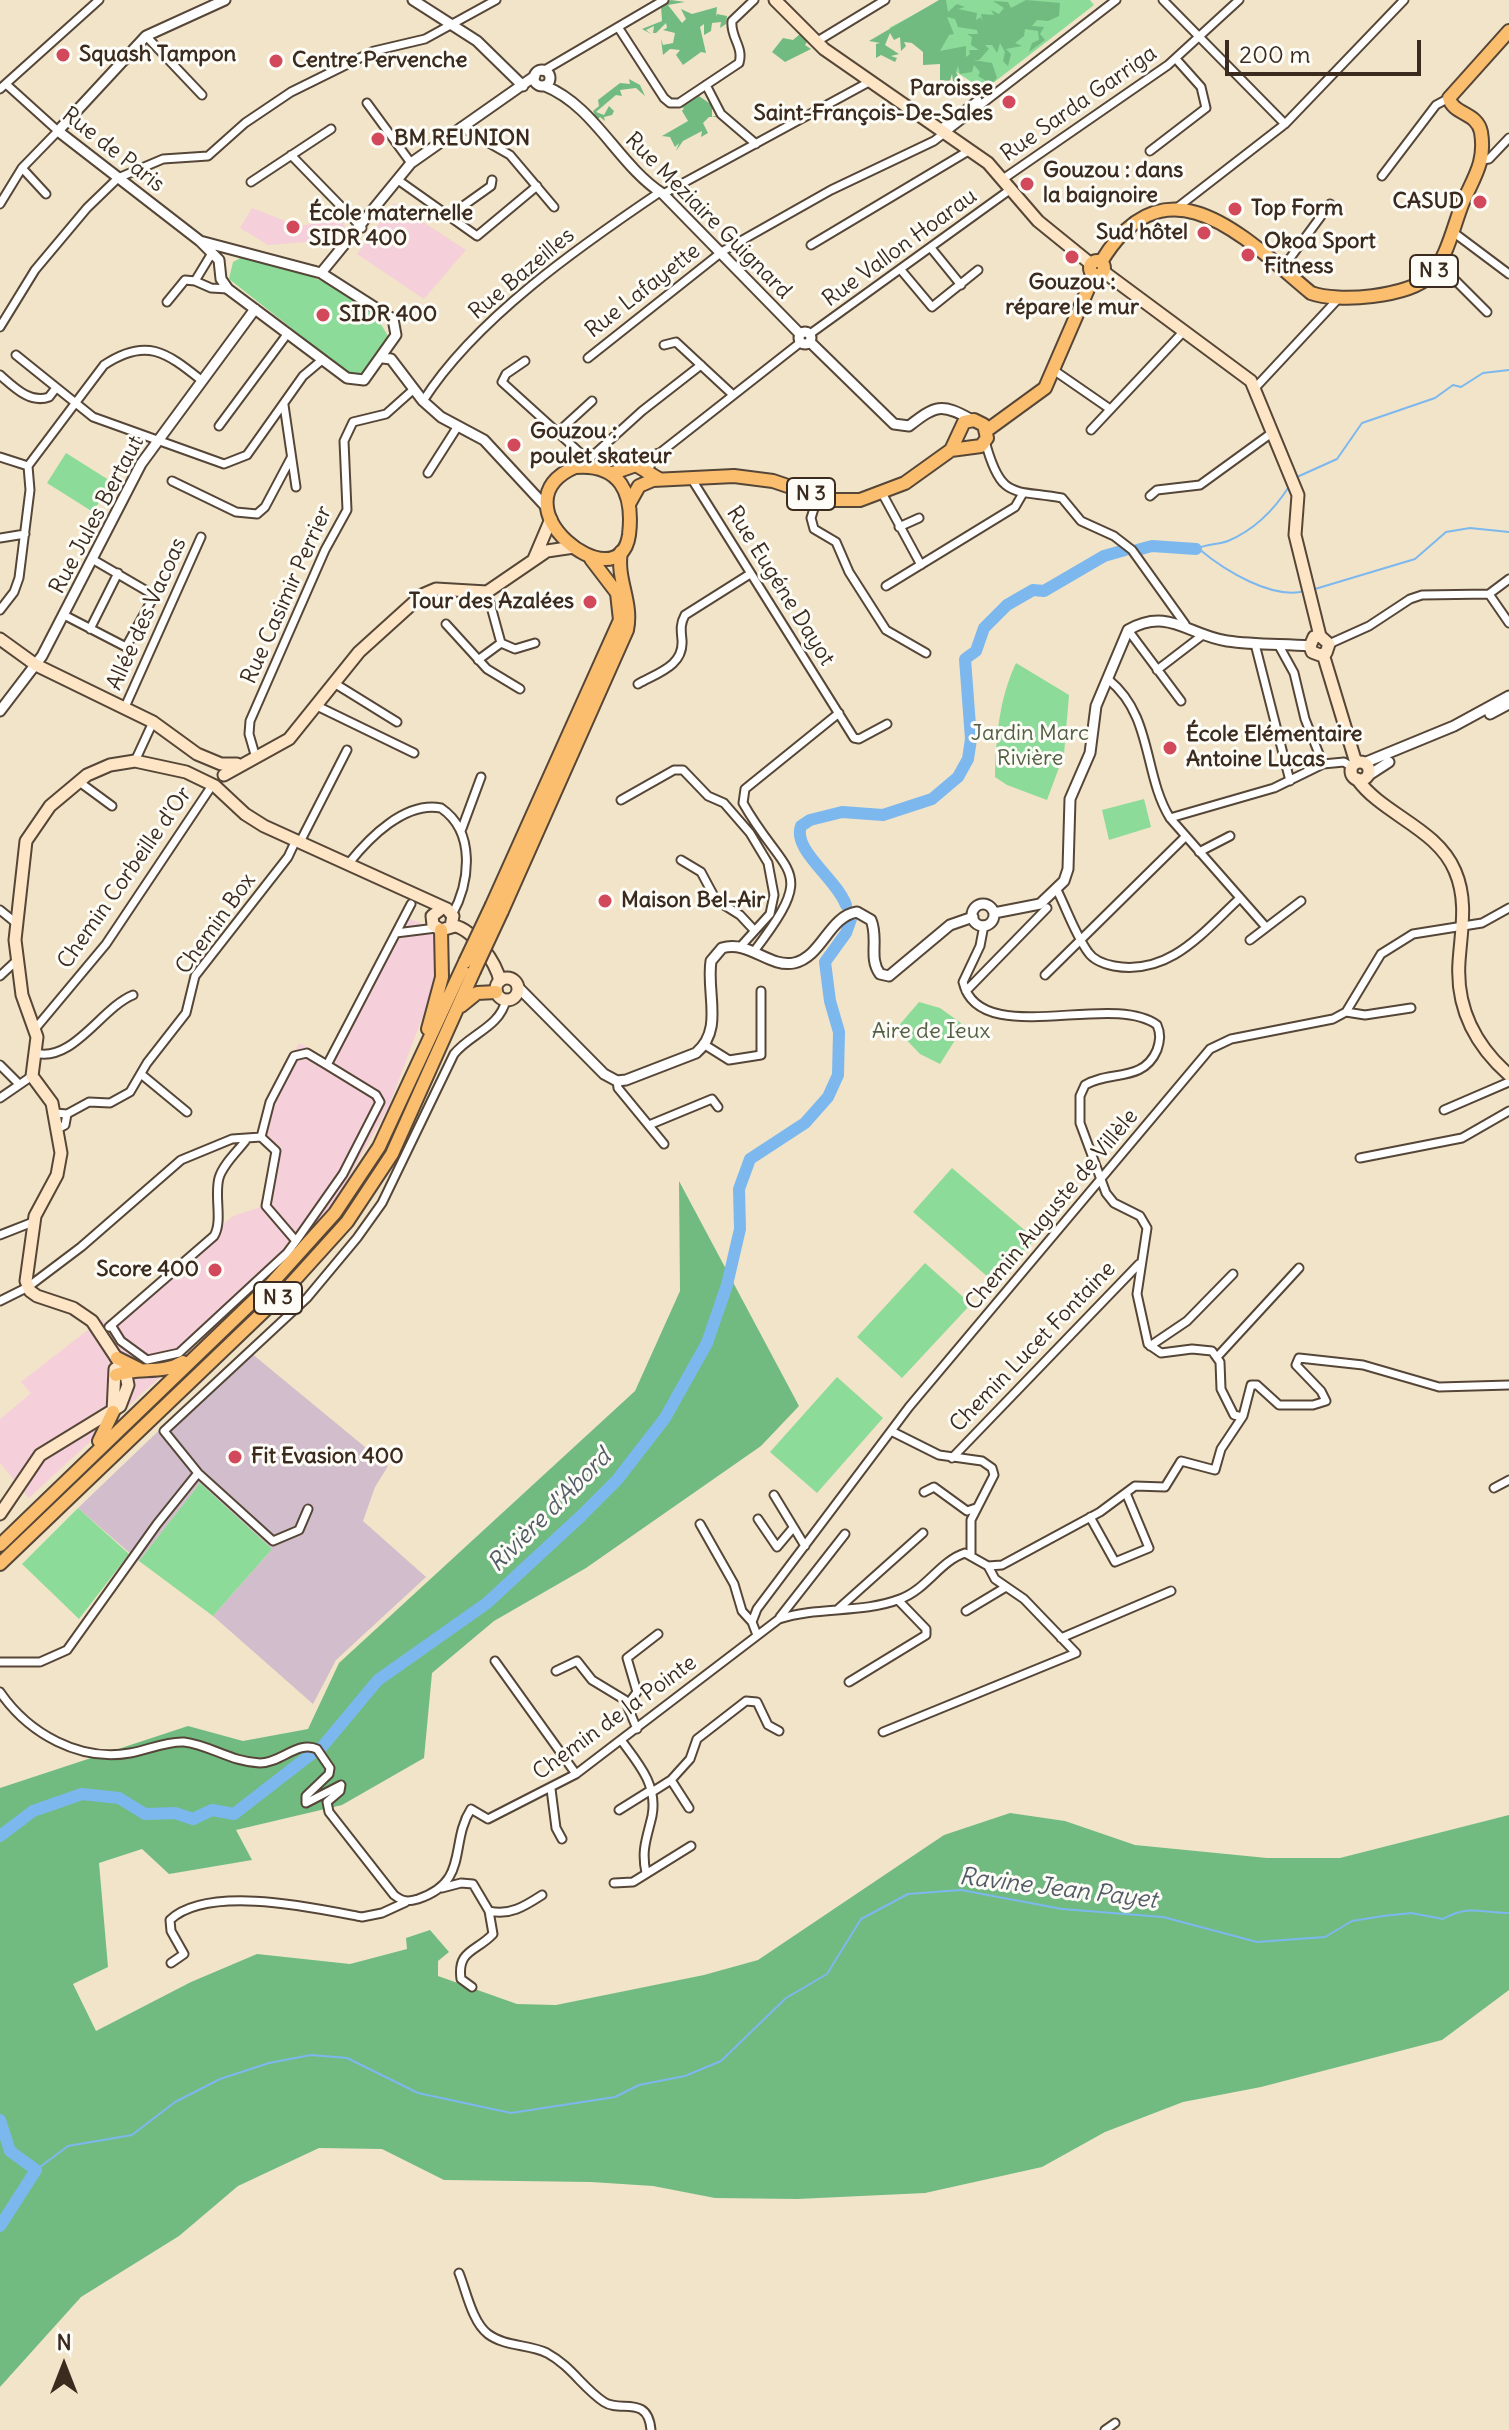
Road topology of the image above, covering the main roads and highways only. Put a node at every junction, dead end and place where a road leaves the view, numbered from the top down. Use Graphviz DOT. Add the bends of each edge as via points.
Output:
graph roads {
  1 [pos="775,0"];
  2 [pos="1509,31"];
  3 [pos="1097,268"];
  4 [pos="613,473"];
  5 [pos="654,475"];
  6 [pos="629,504"];
  7 [pos="549,514"];
  8 [pos="574,547"];
  9 [pos="621,552"];
  10 [pos="534,559"];
  11 [pos="591,559"];
  12 [pos="0,639"];
  13 [pos="1324,645"];
  14 [pos="1310,646"];
  15 [pos="563,748"];
  16 [pos="550,760"];
  17 [pos="210,770"];
  18 [pos="497,908"];
  19 [pos="442,918"];
  20 [pos="469,966"];
  21 [pos="507,989"];
  22 [pos="418,1064"];
  23 [pos="431,1070"];
  24 [pos="1509,1075"];
  25 [pos="292,1263"];
  26 [pos="116,1349"];
  27 [pos="139,1369"];
  28 [pos="120,1373"];
  29 [pos="113,1412"];
  30 [pos="0,1514"];
  31 [pos="24,1519"];
  32 [pos="0,1545"];
  33 [pos="0,1564"];
  1 -- 3 [label="main road" via="816,42 970,150 1038,221"];
  2 -- 3 [label="main road, N 3" via="1449,98 1479,126 1482,160 1438,263 1413,287 1338,299 1311,293 1214,219 1178,207 1133,226"];
  3 -- 5 [label="main road, N 3" via="1045,388 905,483 844,501 753,477"];
  3 -- 13 [label="main road" via="1245,375 1255,388 1296,490 1295,535"];
  4 -- 5 [label="main road, N 3" via="636,465"];
  4 -- 6 [label="main road"];
  4 -- 7 [label="main road" via="588,463 565,471 551,487"];
  5 -- 6 [label="main road, N 3" via="639,486"];
  6 -- 9 [label="main road, N 3" via="629,533"];
  7 -- 8 [label="main road, N 3"];
  7 -- 10 [label="main road"];
  8 -- 10 [label="main road" via="554,548"];
  8 -- 11 [label="main road, N 3"];
  9 -- 11 [label="main road"];
  9 -- 18 [label="main road, N 3" via="627,630"];
  10 -- 17 [label="main road" via="487,592 436,589 422,595 359,652 289,739 251,760"];
  11 -- 15 [label="main road, N 3" via="617,593 620,620"];
  12 -- 17 [label="main road" via="36,665 153,722"];
  13 -- 14 [label="main road" via="1314,654"];
  13 -- 24 [label="main road" via="1373,797 1449,861 1461,892 1462,1003 1489,1057"];
  15 -- 16 [label="main road"];
  15 -- 18 [label="main road, N 3" via="522,828"];
  17 -- 19 [label="main road" via="230,802 254,820 349,863"];
  17 -- 26 [label="main road" via="186,772 135,761 110,765 78,781 50,806 29,834 23,854 15,962 35,1029 32,1076 61,1114 60,1164 33,1222 28,1287 106,1329"];
  18 -- 20 [label="main road, N 3, bridge"];
  19 -- 21 [label="main road" via="473,933"];
  19 -- 22 [label="main road" via="442,977"];
  20 -- 22 [label="main road, N 3"];
  20 -- 23 [label="main road, N 3"];
  21 -- 23 [label="main road" via="477,993 460,1006"];
  22 -- 25 [label="main road, N 3" via="379,1147 335,1213"];
  23 -- 33 [label="main road, N 3" via="392,1154 318,1258"];
  25 -- 27 [label="main road" via="189,1358 166,1369"];
  25 -- 31 [label="main road, N 3"];
  26 -- 27 [label="main road"];
  26 -- 28 [label="main road"];
  27 -- 28 [label="main road"];
  28 -- 29 [label="main road" via="126,1394"];
  29 -- 30 [label="main road" via="40,1455"];
  29 -- 31 [label="main road" via="105,1433"];
  31 -- 32 [label="main road, N 3"];
}
